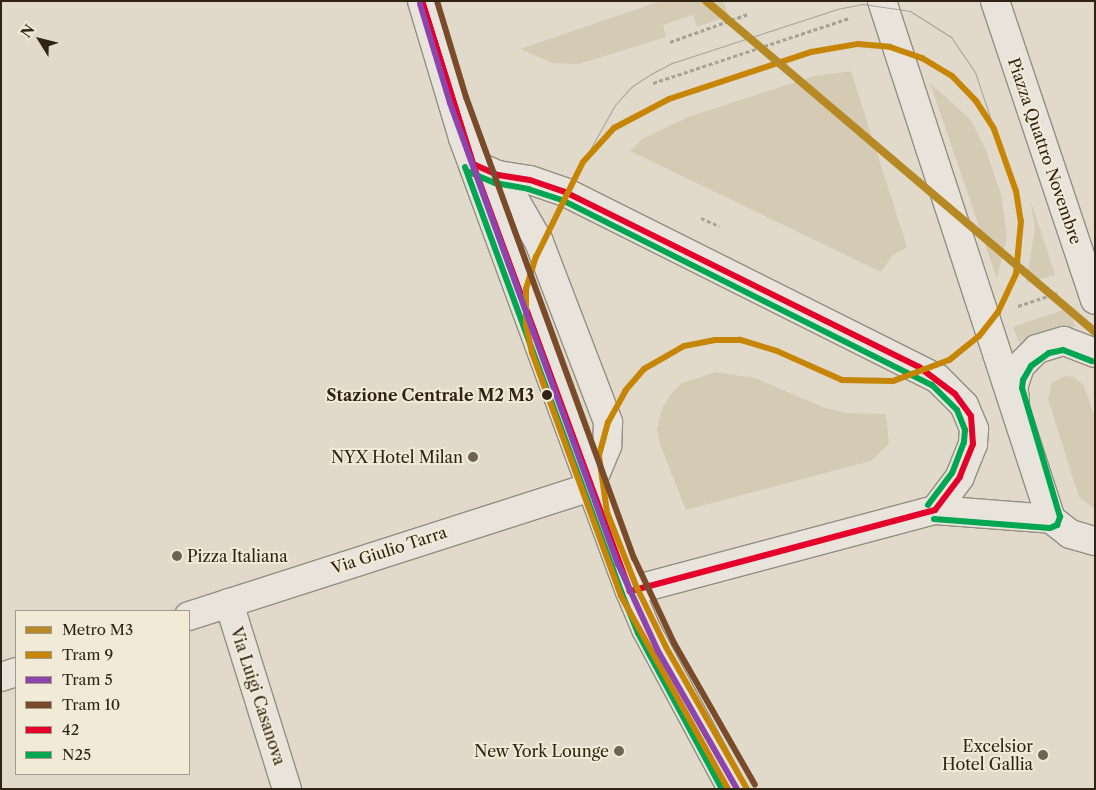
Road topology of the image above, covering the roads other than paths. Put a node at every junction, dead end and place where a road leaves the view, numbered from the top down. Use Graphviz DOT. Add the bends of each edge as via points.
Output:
graph roads {
  1 [pos="422,1"];
  2 [pos="882,1"];
  3 [pos="995,1"];
  4 [pos="478,167"];
  5 [pos="1095,300"];
  6 [pos="1095,351"];
  7 [pos="1032,462"];
  8 [pos="590,487"];
  9 [pos="935,510"];
  10 [pos="1051,520"];
  11 [pos="1095,541"];
  12 [pos="630,591"];
  13 [pos="229,603"];
  14 [pos="190,616"];
  15 [pos="15,672"];
  16 [pos="1,677"];
  17 [pos="287,789"];
  18 [pos="732,789"];
  1 -- 4 [label="street"];
  2 -- 7 [label="street"];
  3 -- 5 [label="street, Piazza Quattro Novembre"];
  4 -- 8 [label="street"];
  4 -- 8 [label="street" via="512,194 540,242 608,422 607,446"];
  4 -- 9 [label="street" via="530,180 567,194 937,378 964,405 974,429 973,444 960,477"];
  6 -- 7 [label="street" via="1072,343 1050,344 1037,349 1020,366 1012,388"];
  7 -- 10 [label="street"];
  8 -- 12 [label="street"];
  8 -- 13 [label="street, Via Giulio Tarra"];
  9 -- 10 [label="street"];
  9 -- 12 [label="street"];
  10 -- 11 [label="street" via="1070,534"];
  12 -- 18 [label="street" via="646,629"];
  13 -- 14 [label="street, Via Giulio Tarra"];
  13 -- 17 [label="street, Via Luigi Casanova"];
  15 -- 16 [label="street"];
}
